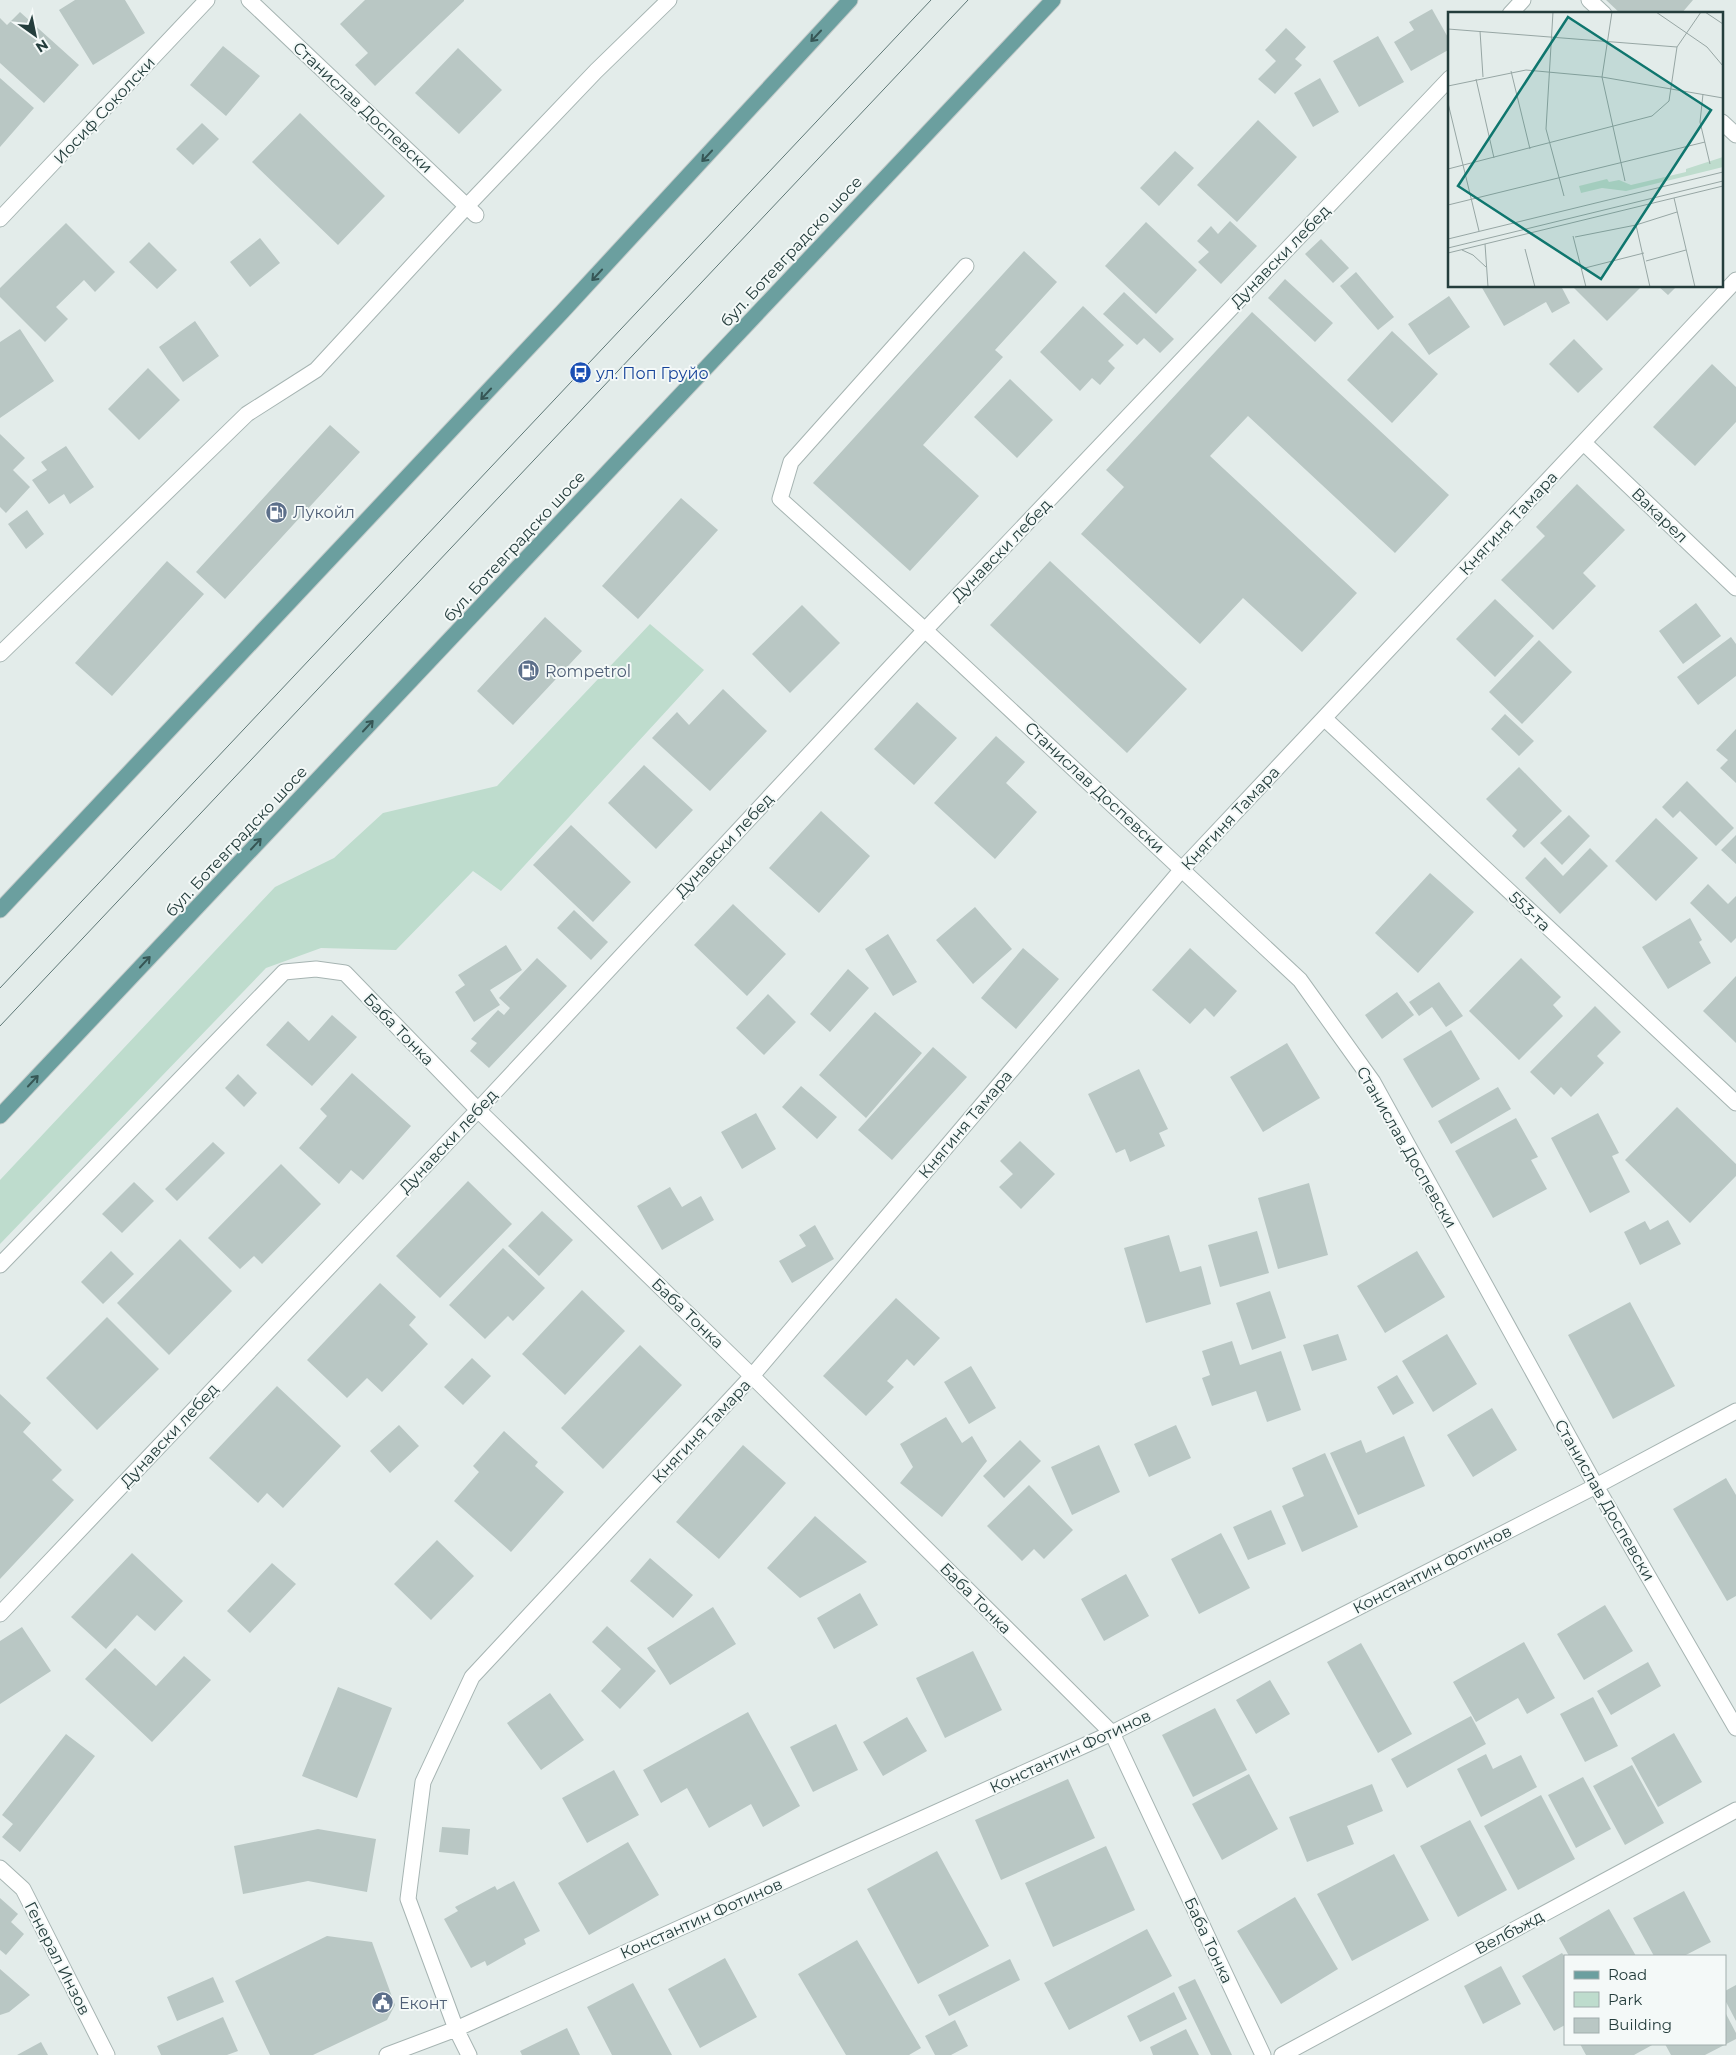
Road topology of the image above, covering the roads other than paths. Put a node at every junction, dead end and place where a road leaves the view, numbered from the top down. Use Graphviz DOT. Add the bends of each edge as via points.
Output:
graph roads {
  1 [pos="207,0"];
  2 [pos="250,0"];
  3 [pos="670,0"];
  4 [pos="850,0"];
  5 [pos="1052,0"];
  6 [pos="1524,0"];
  7 [pos="1589,0"];
  8 [pos="1512,12"];
  9 [pos="1602,12"];
  10 [pos="1448,80"];
  11 [pos="1724,124"];
  12 [pos="1736,135"];
  13 [pos="472,210"];
  14 [pos="0,219"];
  15 [pos="966,266"];
  16 [pos="1736,280"];
  17 [pos="1584,443"];
  18 [pos="1736,588"];
  19 [pos="925,630"];
  20 [pos="0,654"];
  21 [pos="1324,718"];
  22 [pos="1182,868"];
  23 [pos="0,910"];
  24 [pos="1736,1103"];
  25 [pos="478,1110"];
  26 [pos="0,1116"];
  27 [pos="0,1265"];
  28 [pos="752,1376"];
  29 [pos="1736,1411"];
  30 [pos="1596,1486"];
  31 [pos="0,1614"];
  32 [pos="1736,1728"];
  33 [pos="1112,1733"];
  34 [pos="1736,1810"];
  35 [pos="0,1868"];
  36 [pos="456,2028"];
  37 [pos="107,2055"];
  38 [pos="387,2055"];
  39 [pos="469,2055"];
  40 [pos="1263,2055"];
  41 [pos="1282,2055"];
  1 -- 14 [label="street, Иосиф Соколски"];
  2 -- 13 [label="street, Станислав Доспевски"];
  3 -- 13 [label="street" via="596,71"];
  4 -- 23 [label="main road, one-way" via="563,311"];
  26 -- 5 [label="main road, бул. Ботевградско шосе, one-way"];
  6 -- 8 [label="street"];
  7 -- 9 [label="street"];
  10 -- 19 [label="street, Дунавски лебед"];
  11 -- 12 [label="street"];
  13 -- 20 [label="street" via="454,220 316,370 247,414"];
  15 -- 19 [label="street, Станислав Доспевски" via="792,462 780,499"];
  16 -- 17 [label="street, Княгиня Тамара"];
  17 -- 18 [label="street, Вакарел"];
  17 -- 21 [label="street, Княгиня Тамара"];
  19 -- 22 [label="street, Станислав Доспевски"];
  19 -- 25 [label="street, Дунавски лебед"];
  21 -- 22 [label="street, Княгиня Тамара"];
  21 -- 24 [label="street, 553-та"];
  22 -- 28 [label="street, Княгиня Тамара"];
  22 -- 30 [label="street, Станислав Доспевски" via="1300,980 1373,1082"];
  25 -- 27 [label="street, Баба Тонка" via="345,973 316,969 284,972"];
  25 -- 28 [label="street, Баба Тонка"];
  25 -- 31 [label="street, Дунавски лебед"];
  28 -- 33 [label="street, Баба Тонка"];
  28 -- 36 [label="street, Княгиня Тамара" via="472,1677 423,1782 408,1899"];
  29 -- 30 [label="street, Константин Фотинов"];
  30 -- 32 [label="street, Станислав Доспевски"];
  30 -- 33 [label="street, Константин Фотинов"];
  33 -- 36 [label="street, Константин Фотинов"];
  33 -- 40 [label="street, Баба Тонка"];
  34 -- 41 [label="street, Велбъжд"];
  35 -- 37 [label="street, Генерал Инзов" via="22,1890"];
  36 -- 38 [label="street, Константин Фотинов"];
  36 -- 39 [label="street, Княгиня Тамара"];
}
